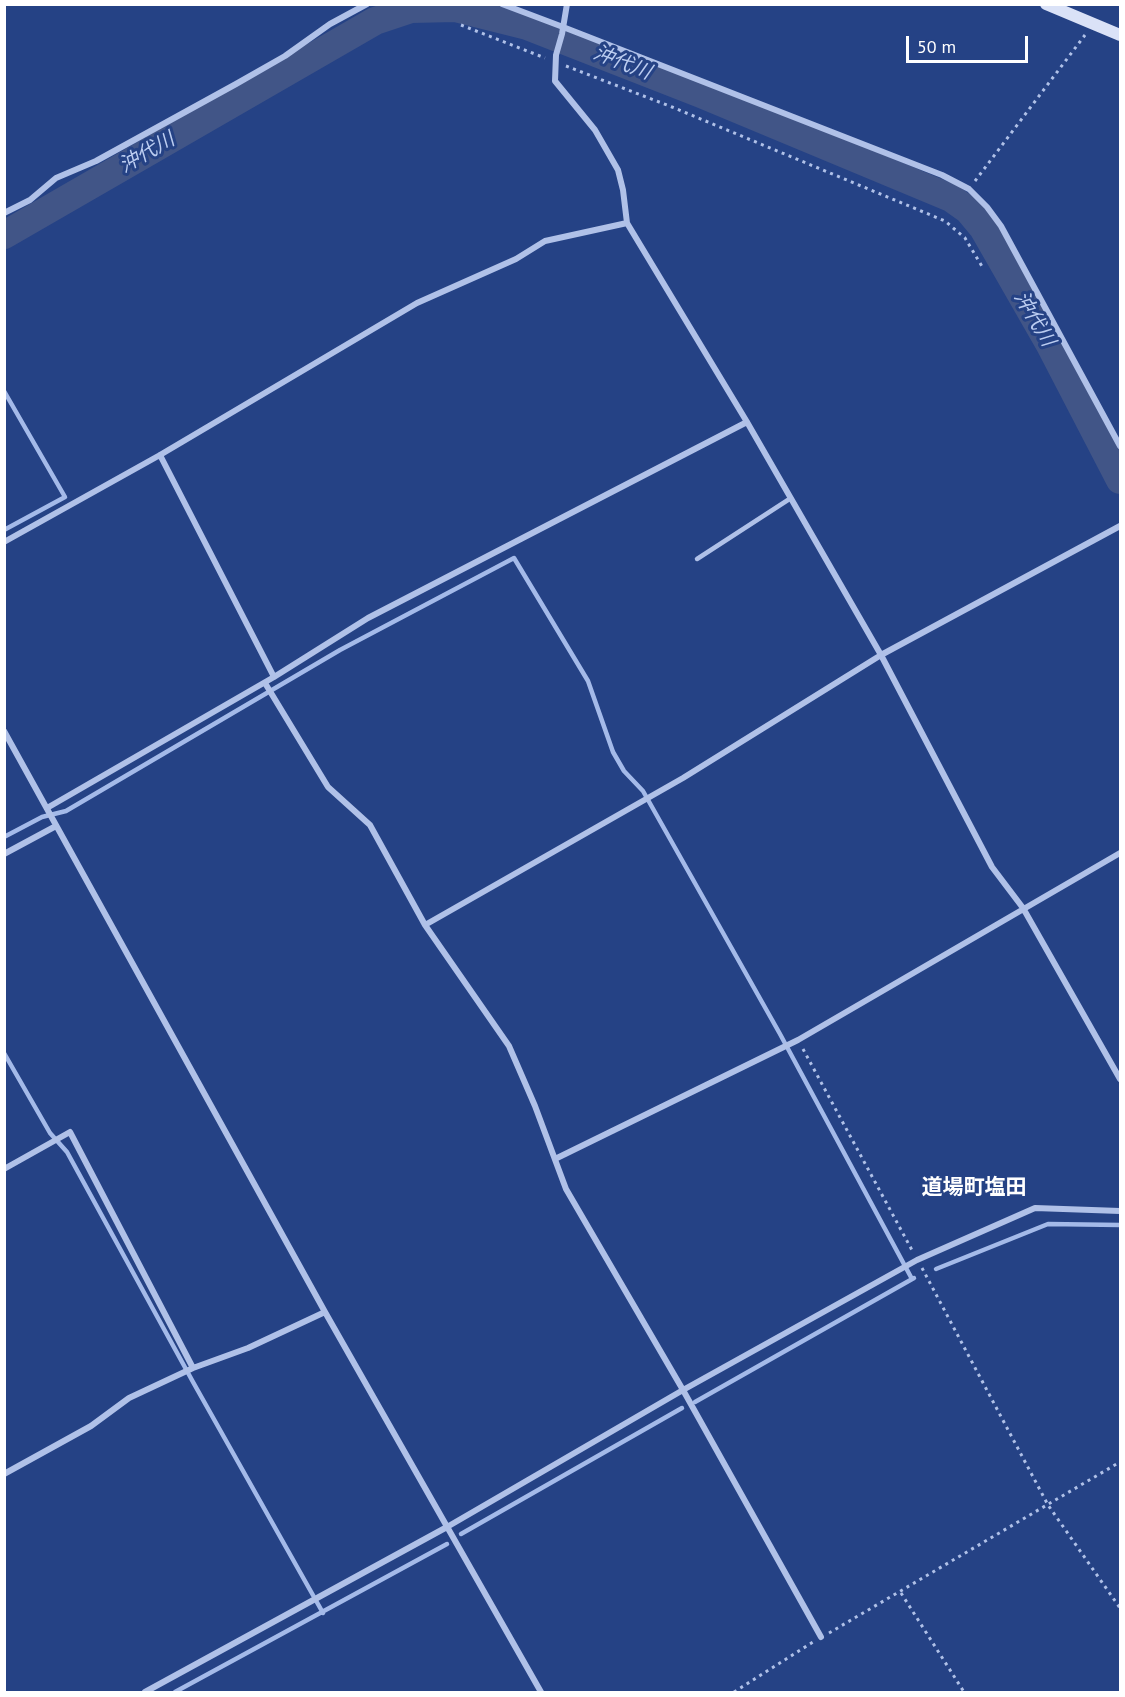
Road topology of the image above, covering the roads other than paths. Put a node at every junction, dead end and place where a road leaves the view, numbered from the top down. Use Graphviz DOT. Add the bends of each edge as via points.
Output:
graph roads {
  1 [pos="367,4"];
  2 [pos="502,4"];
  3 [pos="567,4"];
  4 [pos="1046,4"];
  5 [pos="562,30"];
  6 [pos="1120,35"];
  7 [pos="4,213"];
  8 [pos="627,223"];
  9 [pos="747,422"];
  10 [pos="1120,446"];
  11 [pos="160,455"];
  12 [pos="791,498"];
  13 [pos="1120,526"];
  14 [pos="4,542"];
  15 [pos="697,560"];
  16 [pos="881,655"];
  17 [pos="274,677"];
  18 [pos="266,682"];
  19 [pos="4,731"];
  20 [pos="47,808"];
  21 [pos="56,826"];
  22 [pos="1120,853"];
  23 [pos="4,854"];
  24 [pos="1023,908"];
  25 [pos="425,925"];
  26 [pos="1120,1079"];
  27 [pos="555,1159"];
  28 [pos="4,1168"];
  29 [pos="1120,1211"];
  30 [pos="325,1312"];
  31 [pos="193,1368"];
  32 [pos="683,1390"];
  33 [pos="4,1474"];
  34 [pos="447,1527"];
  35 [pos="821,1637"];
  36 [pos="145,1692"];
  37 [pos="541,1692"];
  1 -- 7 [label="street" via="226,90 96,161 56,178 30,200"];
  2 -- 5 [label="street"];
  3 -- 5 [label="street"];
  4 -- 6 [label="main road"];
  5 -- 8 [label="street" via="555,58 555,81 595,130 618,170"];
  5 -- 10 [label="street" via="942,175 969,189 1001,226"];
  8 -- 9 [label="street"];
  8 -- 11 [label="street" via="545,241 516,259 417,303"];
  9 -- 12 [label="street"];
  9 -- 17 [label="street" via="368,618"];
  11 -- 14 [label="street"];
  11 -- 17 [label="street"];
  12 -- 15 [label="lane"];
  12 -- 16 [label="street"];
  13 -- 16 [label="street"];
  16 -- 24 [label="street" via="992,867"];
  16 -- 25 [label="street" via="683,778"];
  17 -- 18 [label="street"];
  18 -- 20 [label="street"];
  18 -- 25 [label="street" via="328,787 370,825"];
  19 -- 20 [label="street"];
  20 -- 21 [label="street"];
  21 -- 23 [label="street"];
  21 -- 30 [label="street"];
  22 -- 24 [label="street"];
  24 -- 26 [label="street"];
  24 -- 27 [label="street" via="798,1040"];
  25 -- 27 [label="street" via="509,1046"];
  27 -- 32 [label="street" via="566,1189"];
  28 -- 31 [label="street" via="70,1132"];
  29 -- 32 [label="street" via="1035,1208 917,1260"];
  30 -- 31 [label="street" via="248,1348"];
  30 -- 34 [label="street"];
  31 -- 33 [label="street" via="129,1398 91,1426"];
  32 -- 34 [label="street"];
  32 -- 35 [label="street"];
  34 -- 36 [label="street"];
  34 -- 37 [label="street"];
}
